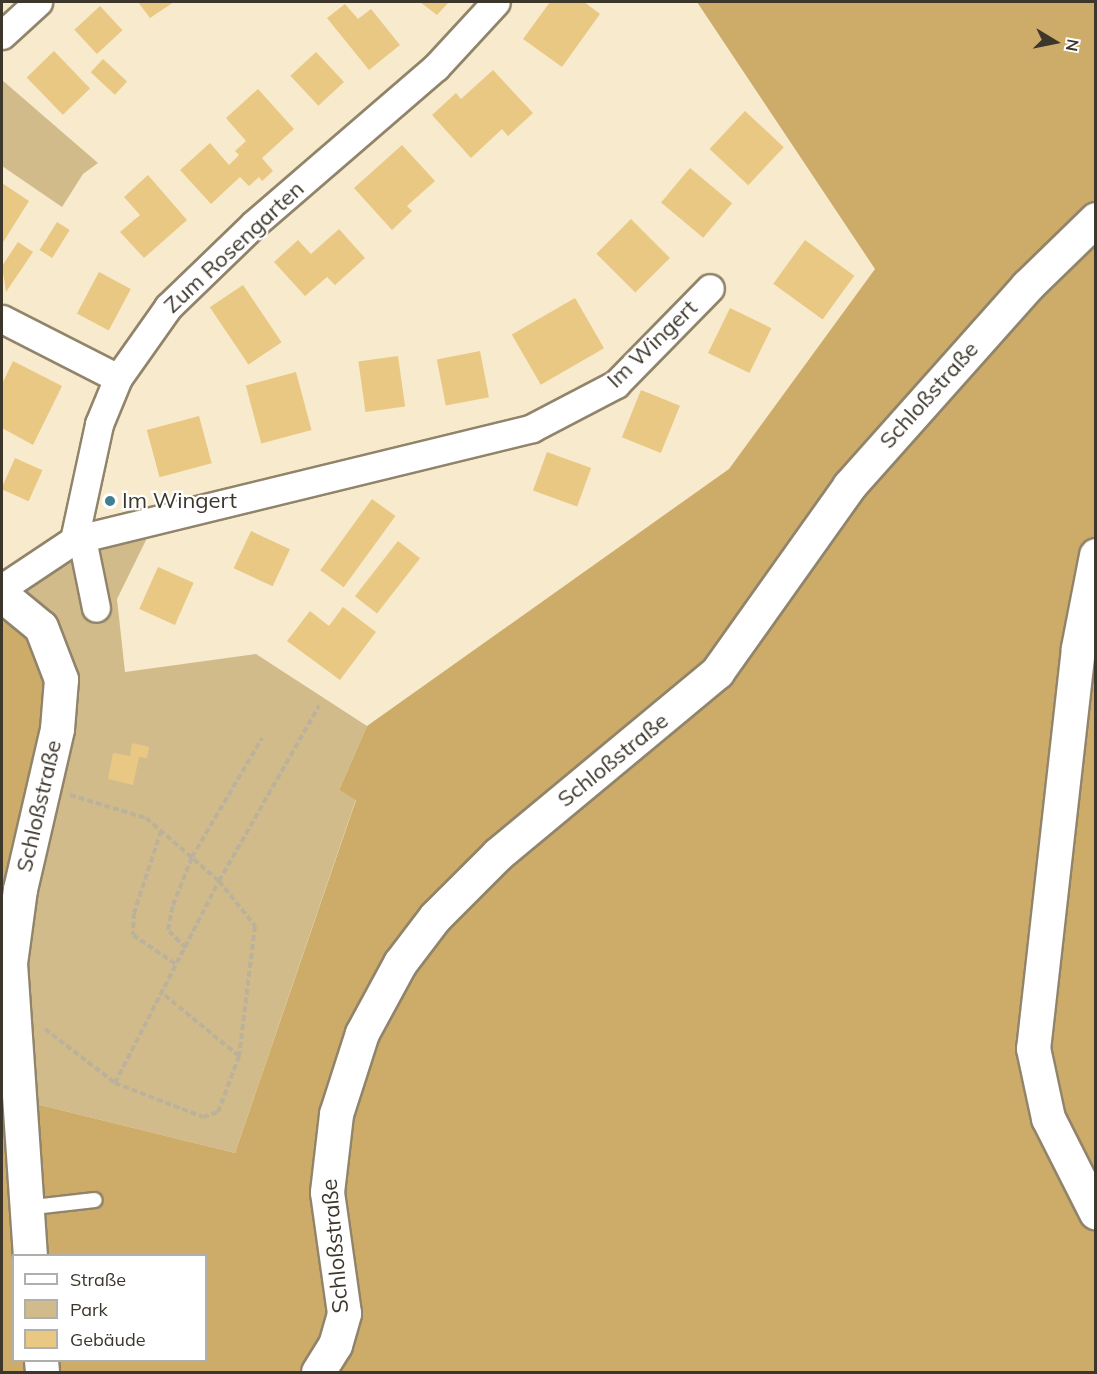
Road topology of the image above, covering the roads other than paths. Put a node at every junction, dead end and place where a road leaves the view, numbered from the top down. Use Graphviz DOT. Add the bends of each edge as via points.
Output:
graph roads {
  1 [pos="38,2"];
  2 [pos="496,2"];
  3 [pos="2,35"];
  4 [pos="1095,219"];
  5 [pos="710,288"];
  6 [pos="2,319"];
  7 [pos="118,378"];
  8 [pos="78,540"];
  9 [pos="1095,555"];
  10 [pos="2,588"];
  11 [pos="2,595"];
  12 [pos="96,608"];
  13 [pos="95,1200"];
  14 [pos="25,1208"];
  15 [pos="1095,1214"];
  16 [pos="30,1254"];
  17 [pos="318,1372"];
  1 -- 3 [label="street"];
  2 -- 7 [label="street, Zum Rosengarten" via="436,67 254,224 168,307"];
  4 -- 17 [label="main road, Schloßstraße" via="1027,286 849,486 717,672 498,854 451,899 400,963 362,1033 336,1114 327,1192 344,1313 336,1345"];
  5 -- 8 [label="street, Im Wingert" via="616,384 532,428"];
  6 -- 7 [label="street"];
  7 -- 8 [label="street, Zum Rosengarten" via="99,424"];
  8 -- 10 [label="street"];
  8 -- 12 [label="street"];
  9 -- 15 [label="main road" via="1078,648 1033,1048 1048,1118"];
  11 -- 14 [label="main road, Schloßstraße" via="41,627 57,660 61,699 18,900 10,963"];
  13 -- 14 [label="lane"];
  14 -- 16 [label="main road, Schloßstraße"];
}
